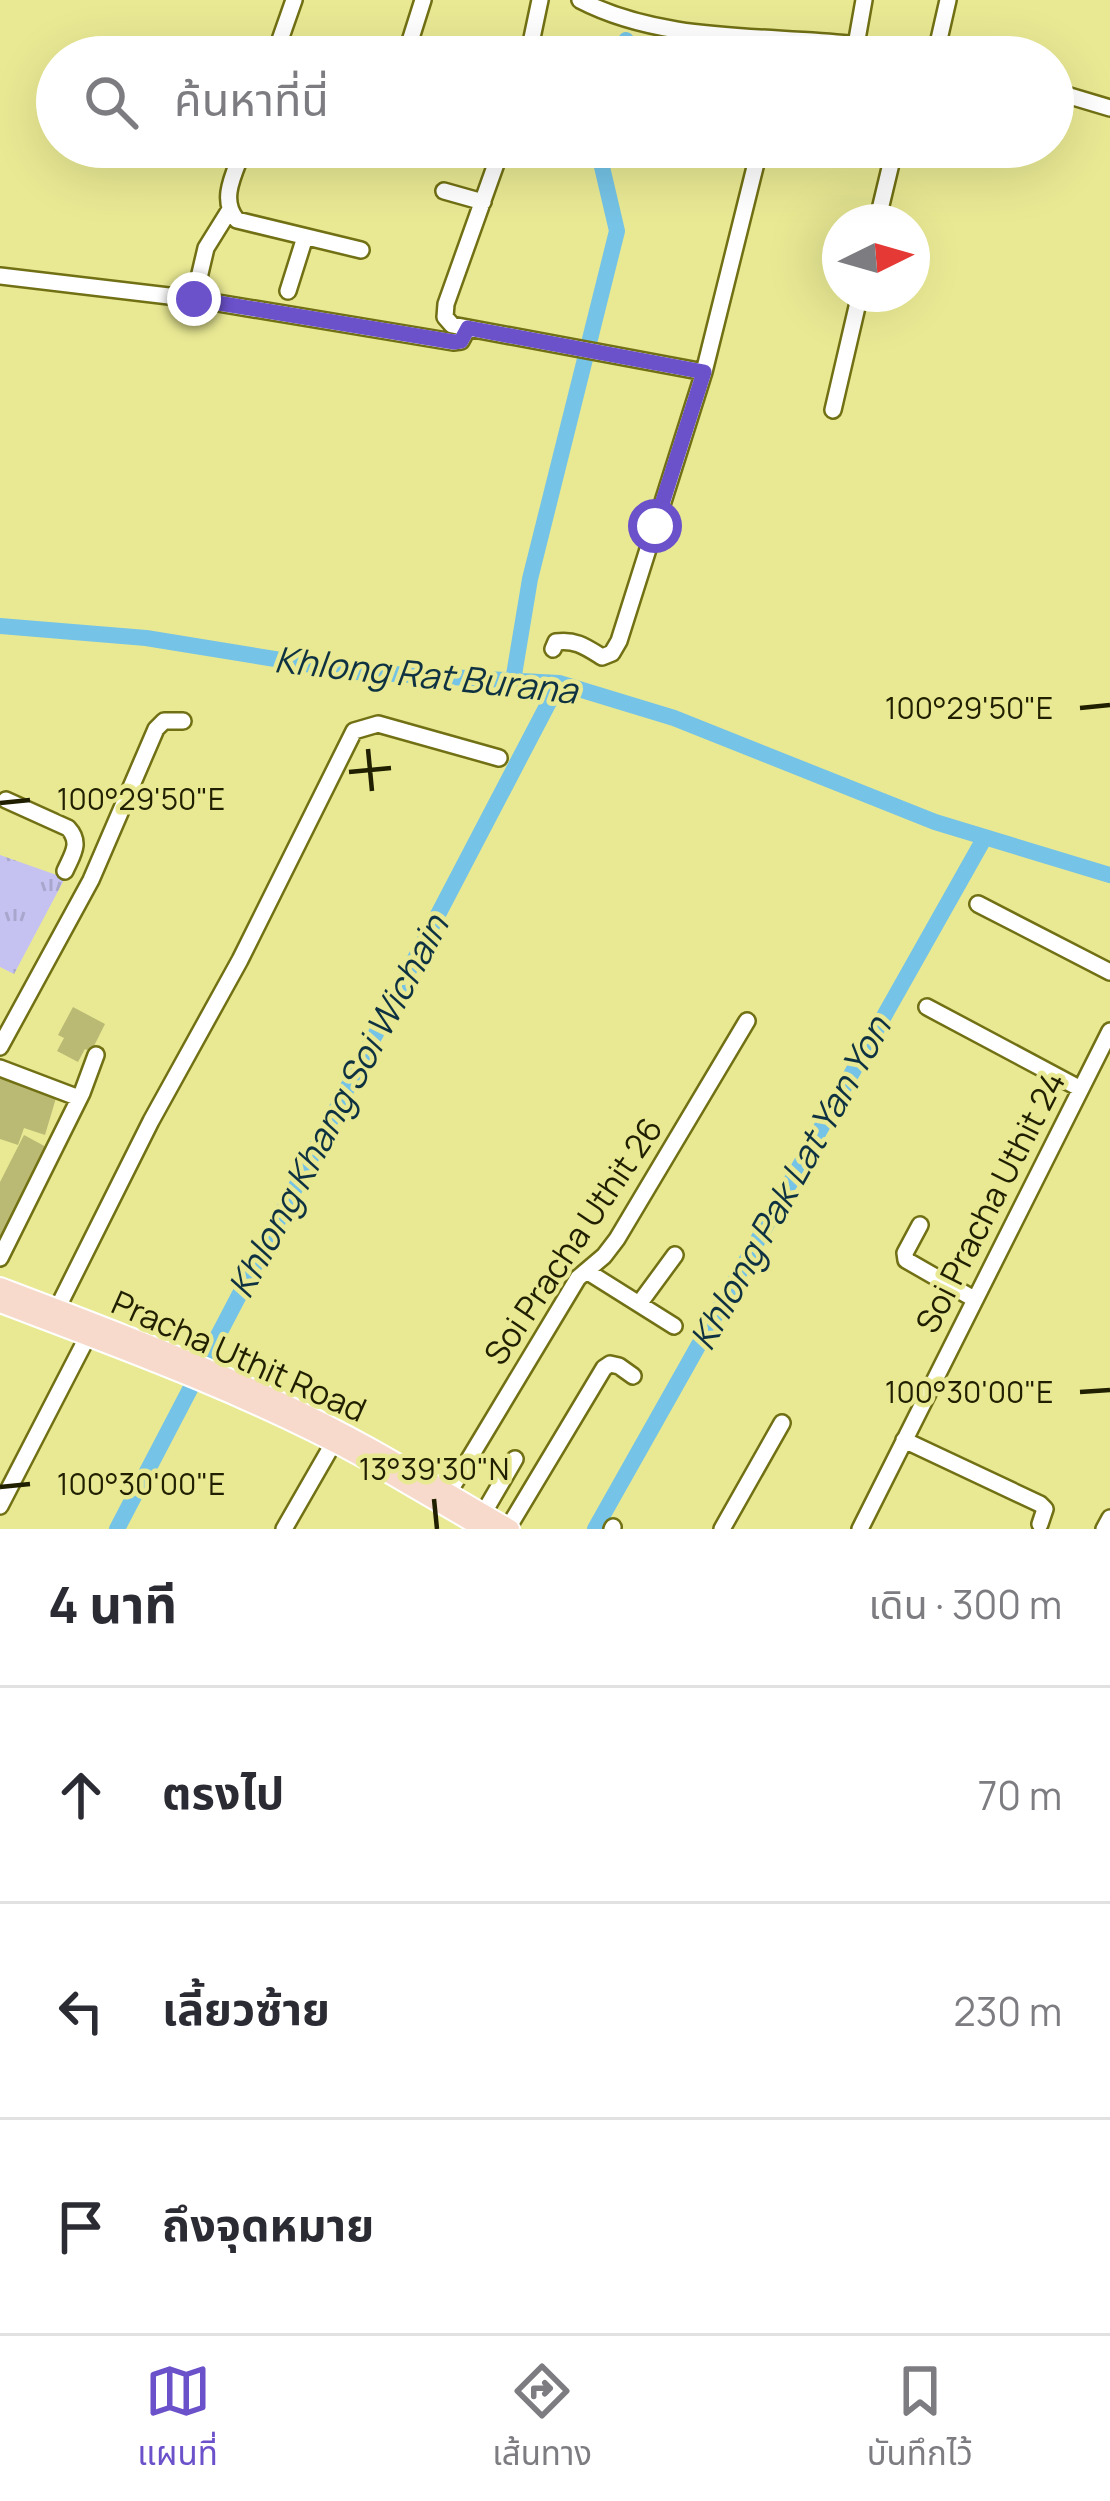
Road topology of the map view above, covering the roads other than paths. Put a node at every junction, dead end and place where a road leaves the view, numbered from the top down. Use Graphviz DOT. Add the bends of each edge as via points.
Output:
graph roads {
  1 [pos="294,0"];
  2 [pos="423,0"];
  3 [pos="539,0"];
  4 [pos="580,0"];
  5 [pos="864,0"];
  6 [pos="948,0"];
  7 [pos="281,36"];
  8 [pos="412,36"];
  9 [pos="532,36"];
  10 [pos="752,36"];
  11 [pos="858,36"];
  12 [pos="940,36"];
  13 [pos="1074,97"];
  14 [pos="1110,108"];
  15 [pos="237,168"];
  16 [pos="495,168"];
  17 [pos="755,168"];
  18 [pos="890,168"];
  19 [pos="444,190"];
  20 [pos="483,202"];
  21 [pos="881,204"];
  22 [pos="229,211"];
  23 [pos="305,237"];
  24 [pos="362,250"];
  25 [pos="0,276"];
  26 [pos="288,291"];
  27 [pos="194,299"];
  28 [pos="856,312"];
  29 [pos="468,328"];
  30 [pos="704,372"];
  31 [pos="833,410"];
  32 [pos="553,649"];
  33 [pos="183,721"];
  34 [pos="499,758"];
  35 [pos="7,800"];
  36 [pos="65,871"];
  37 [pos="978,904"];
  38 [pos="1110,972"];
  39 [pos="927,1007"];
  40 [pos="747,1021"];
  41 [pos="1110,1031"];
  42 [pos="0,1046"];
  43 [pos="97,1055"];
  44 [pos="1103,1061"];
  45 [pos="0,1068"];
  46 [pos="1079,1088"];
  47 [pos="79,1098"];
  48 [pos="920,1225"];
  49 [pos="675,1255"];
  50 [pos="0,1258"];
  51 [pos="587,1272"];
  52 [pos="0,1287"];
  53 [pos="974,1299"];
  54 [pos="0,1303"];
  55 [pos="640,1304"];
  56 [pos="57,1309"];
  57 [pos="674,1326"];
  58 [pos="91,1330"];
  59 [pos="201,1373"];
  60 [pos="633,1376"];
  61 [pos="782,1423"];
  62 [pos="904,1440"];
  63 [pos="334,1442"];
  64 [pos="515,1460"];
  65 [pos="444,1499"];
  66 [pos="0,1506"];
  67 [pos="1110,1518"];
  68 [pos="484,1521"];
  69 [pos="1040,1524"];
  70 [pos="284,1529"];
  71 [pos="509,1529"];
  72 [pos="722,1529"];
  73 [pos="860,1529"];
  74 [pos="1104,1529"];
  1 -- 7 [label="street"];
  2 -- 8 [label="street"];
  3 -- 9 [label="street"];
  4 -- 10 [label="street" via="660,28"];
  5 -- 11 [label="street"];
  6 -- 12 [label="street"];
  13 -- 14 [label="street"];
  15 -- 22 [label="street"];
  16 -- 20 [label="street"];
  17 -- 30 [label="street"];
  18 -- 21 [label="street"];
  19 -- 20 [label="street"];
  20 -- 29 [label="street" via="446,304 452,325"];
  22 -- 23 [label="street"];
  22 -- 27 [label="street" via="206,248"];
  23 -- 24 [label="street"];
  23 -- 26 [label="street"];
  25 -- 27 [label="street"];
  27 -- 29 [label="street" via="454,342"];
  28 -- 31 [label="street"];
  29 -- 30 [label="street"];
  30 -- 32 [label="street" via="613,653 602,657 567,640"];
  33 -- 42 [label="street" via="156,729 91,880"];
  34 -- 56 [label="street" via="378,724 353,731"];
  35 -- 36 [label="street" via="75,836"];
  37 -- 38 [label="street"];
  39 -- 46 [label="street"];
  40 -- 51 [label="street, Soi Pracha Uthit 26" via="616,1239"];
  41 -- 44 [label="street, Soi Pracha Uthit 24"];
  43 -- 47 [label="street"];
  44 -- 46 [label="street, Soi Pracha Uthit 24"];
  45 -- 47 [label="street"];
  46 -- 53 [label="street, Soi Pracha Uthit 24"];
  47 -- 50 [label="street"];
  48 -- 53 [label="street" via="906,1260"];
  49 -- 55 [label="street"];
  51 -- 55 [label="street"];
  51 -- 65 [label="street, Soi Pracha Uthit 26"];
  52 -- 56 [label="main road, Pracha Uthit Road"];
  53 -- 62 [label="street, Soi Pracha Uthit 24"];
  54 -- 58 [label="main road, Pracha Uthit Road"];
  55 -- 57 [label="street"];
  56 -- 58 [label="main road, Pracha Uthit Road"];
  58 -- 59 [label="main road, Pracha Uthit Road"];
  58 -- 66 [label="street"];
  59 -- 63 [label="main road, Pracha Uthit Road"];
  59 -- 65 [label="main road, Pracha Uthit Road" via="349,1436"];
  60 -- 71 [label="street" via="604,1368"];
  61 -- 72 [label="street"];
  62 -- 69 [label="street" via="1040,1504"];
  62 -- 73 [label="street, Soi Pracha Uthit 24"];
  63 -- 65 [label="main road, Pracha Uthit Road"];
  63 -- 70 [label="street"];
  64 -- 68 [label="street"];
  65 -- 68 [label="main road, Pracha Uthit Road"];
  67 -- 74 [label="street"];
  68 -- 71 [label="main road, Pracha Uthit Road"];
}
